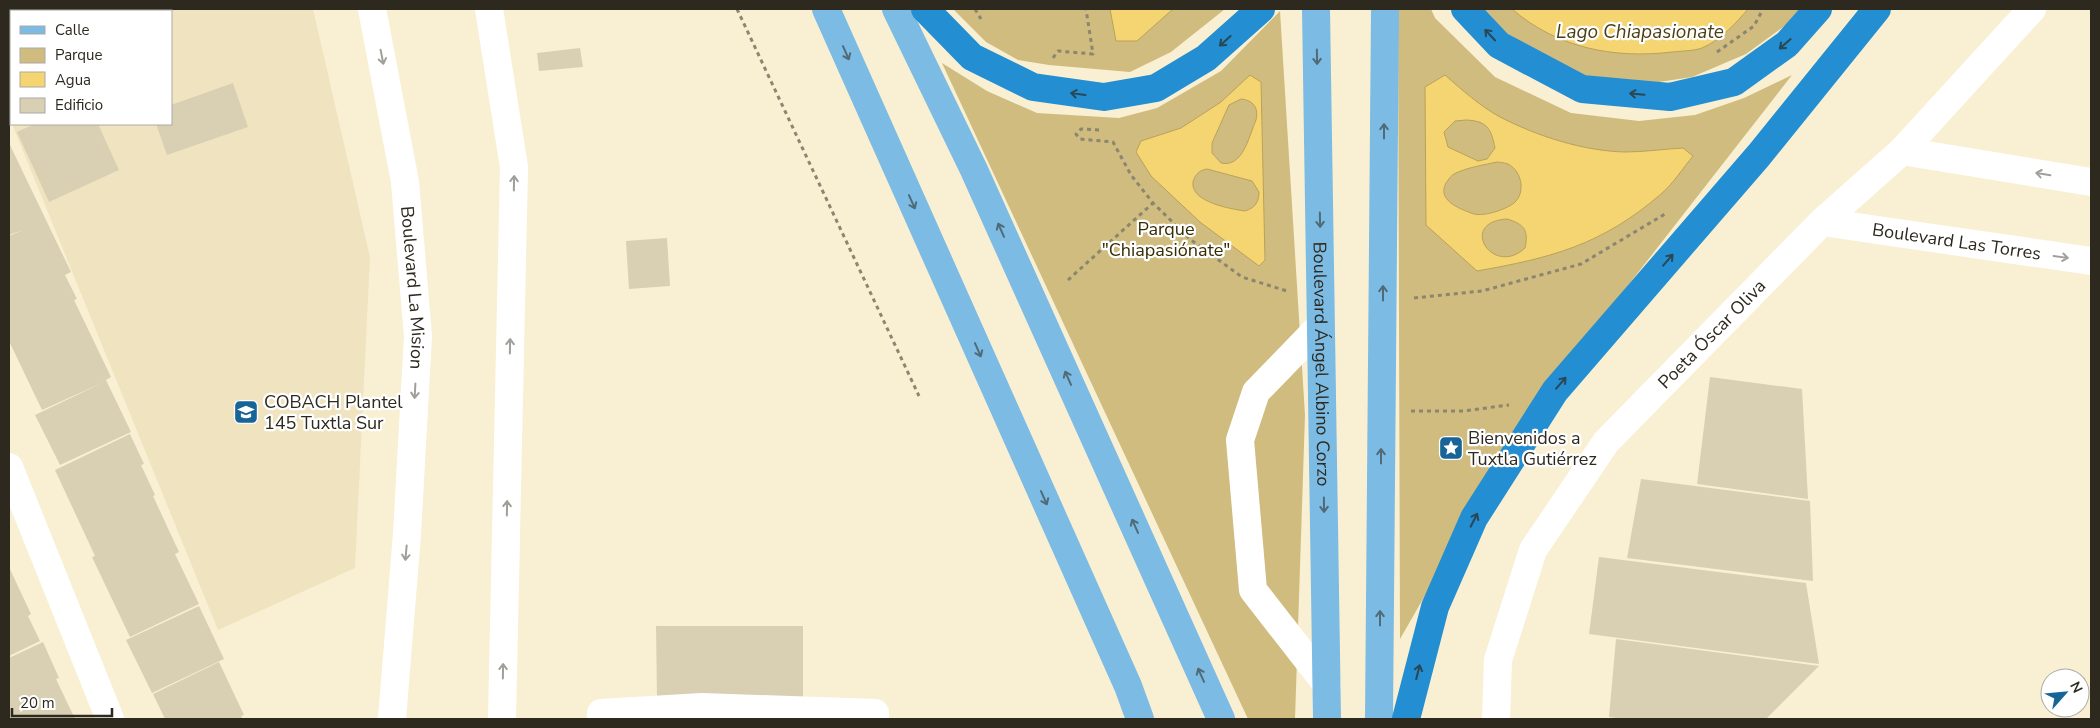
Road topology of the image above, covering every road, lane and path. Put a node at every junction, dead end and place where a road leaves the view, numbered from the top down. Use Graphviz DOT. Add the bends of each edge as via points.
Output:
graph roads {
  1 [pos="372,9"];
  2 [pos="489,9"];
  3 [pos="737,9"];
  4 [pos="826,9"];
  5 [pos="896,9"];
  6 [pos="925,9"];
  7 [pos="1086,9"];
  8 [pos="1261,9"];
  9 [pos="1316,9"];
  10 [pos="1385,9"];
  11 [pos="1465,9"];
  12 [pos="1762,9"];
  13 [pos="1818,9"];
  14 [pos="1877,9"];
  15 [pos="2032,9"];
  16 [pos="1093,54"];
  17 [pos="1711,57"];
  18 [pos="1104,130"];
  19 [pos="1902,151"];
  20 [pos="2091,182"];
  21 [pos="1153,203"];
  22 [pos="1670,211"];
  23 [pos="1822,222"];
  24 [pos="2091,261"];
  25 [pos="1068,280"];
  26 [pos="1287,291"];
  27 [pos="1408,299"];
  28 [pos="1321,325"];
  29 [pos="919,396"];
  30 [pos="1516,404"];
  31 [pos="1409,411"];
  32 [pos="9,467"];
  33 [pos="1327,685"];
  34 [pos="110,719"];
  35 [pos="392,719"];
  36 [pos="502,719"];
  37 [pos="601,719"];
  38 [pos="875,719"];
  39 [pos="1140,719"];
  40 [pos="1221,719"];
  41 [pos="1327,719"];
  42 [pos="1379,719"];
  43 [pos="1406,719"];
  44 [pos="1496,719"];
  1 -- 35 [label="street, Boulevard La Mision, one-way" via="405,182 418,336"];
  36 -- 2 [label="street, one-way" via="514,167"];
  3 -- 29 [label="path"];
  4 -- 39 [label="main road, one-way"];
  40 -- 5 [label="main road, one-way" via="974,170"];
  8 -- 6 [label="highway, one-way" via="1206,58 1156,88 1104,97 1033,87 972,57"];
  7 -- 16 [label="path"];
  9 -- 28 [label="main road, Boulevard Ángel Albino Corzo, one-way"];
  42 -- 10 [label="main road, one-way"];
  13 -- 11 [label="highway, one-way" via="1787,44 1734,82 1670,97 1582,90 1499,44"];
  12 -- 17 [label="path" via="1754,26"];
  43 -- 14 [label="highway, one-way" via="1435,607 1474,518 1555,391 1759,155"];
  15 -- 19 [label="street, Poeta Óscar Oliva"];
  18 -- 21 [label="path" via="1081,129 1076,134 1080,139 1113,142"];
  20 -- 19 [label="street, one-way"];
  19 -- 23 [label="street, Poeta Óscar Oliva"];
  21 -- 25 [label="path"];
  21 -- 26 [label="path" via="1191,240 1242,278"];
  22 -- 27 [label="path" via="1581,264 1482,291"];
  23 -- 24 [label="street, Boulevard Las Torres, one-way"];
  23 -- 44 [label="street, Poeta Óscar Oliva" via="1606,442 1534,550 1498,660"];
  28 -- 33 [label="main road, Boulevard Ángel Albino Corzo, one-way"];
  28 -- 33 [label="street" via="1256,392 1240,440 1253,590"];
  30 -- 31 [label="path" via="1463,411"];
  32 -- 34 [label="street"];
  33 -- 41 [label="main road, Boulevard Ángel Albino Corzo"];
  37 -- 38 [label="street" via="601,713 702,707 875,713"];
}
